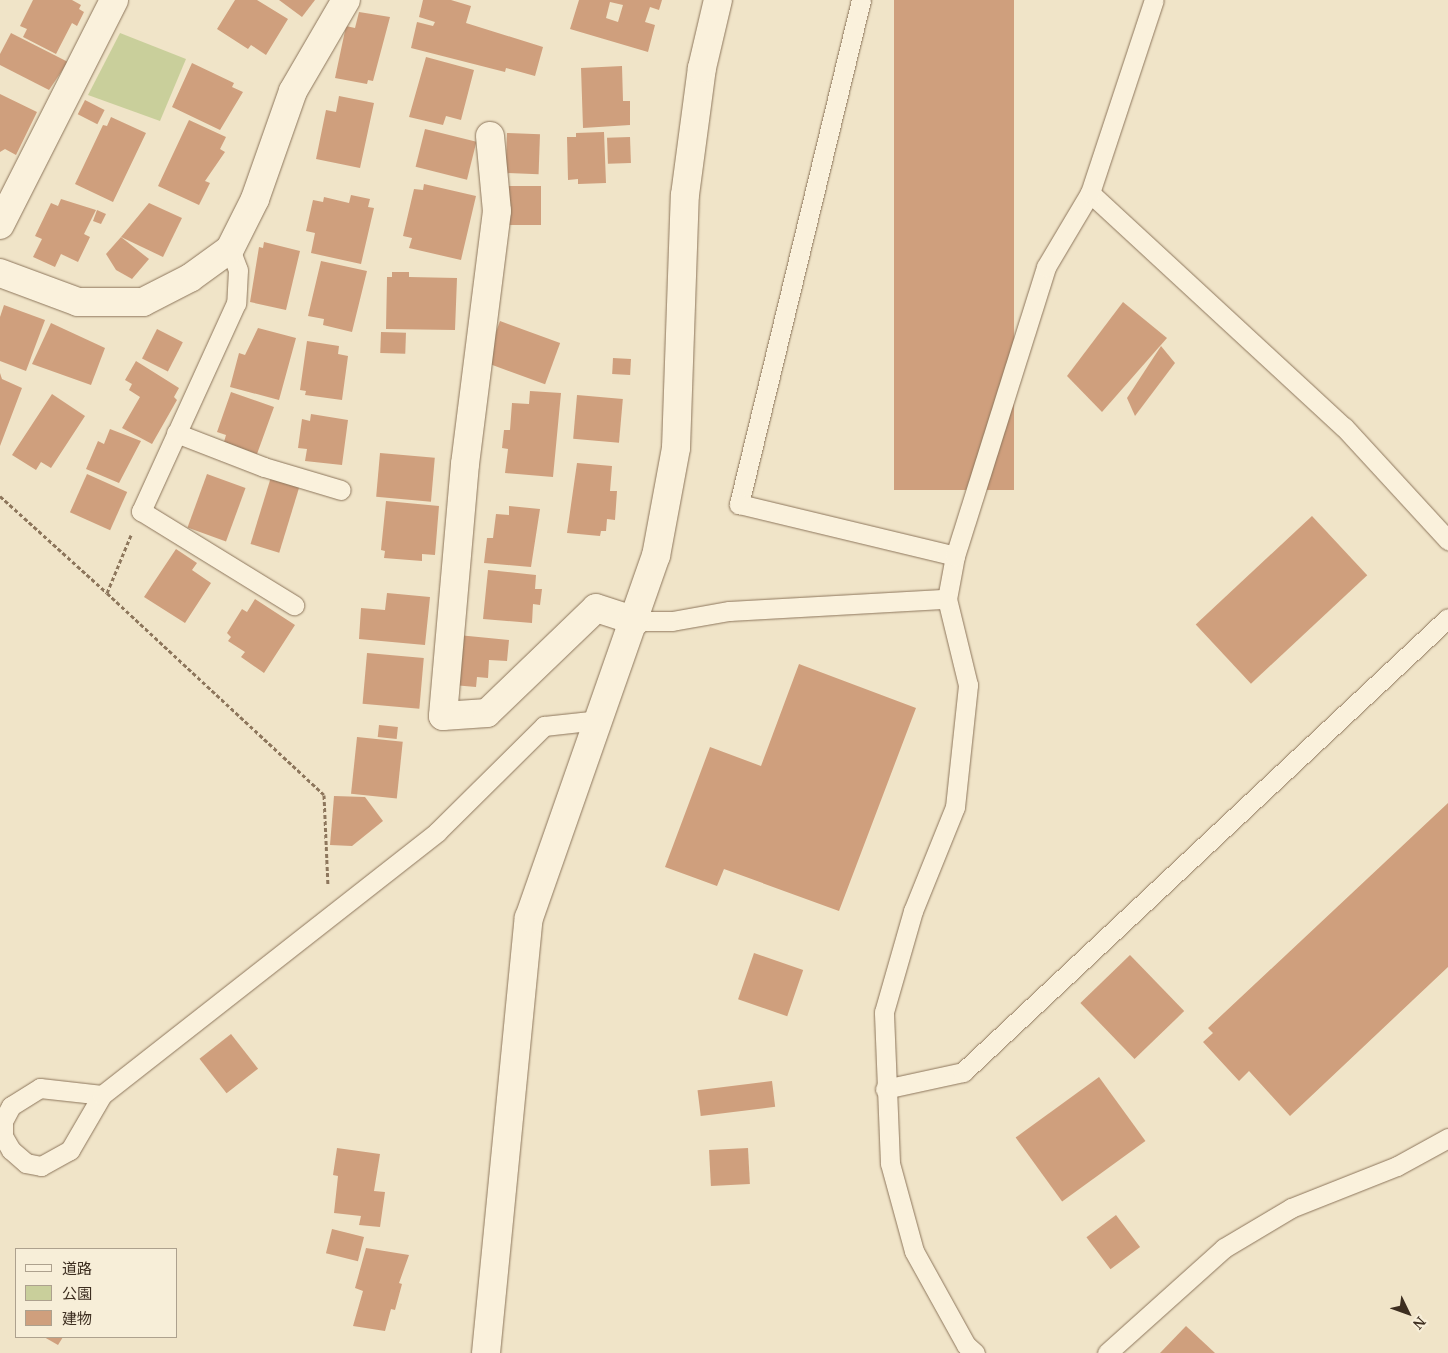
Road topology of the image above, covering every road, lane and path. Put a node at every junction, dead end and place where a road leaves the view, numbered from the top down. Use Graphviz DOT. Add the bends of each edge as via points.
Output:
graph roads {
  1 [pos="114,0"];
  2 [pos="346,0"];
  3 [pos="718,0"];
  4 [pos="860,0"];
  5 [pos="1154,0"];
  6 [pos="490,136"];
  7 [pos="1090,193"];
  8 [pos="0,225"];
  9 [pos="230,249"];
  10 [pos="0,273"];
  11 [pos="176,433"];
  12 [pos="341,490"];
  13 [pos="0,496"];
  14 [pos="141,512"];
  15 [pos="1448,540"];
  16 [pos="955,556"];
  17 [pos="107,592"];
  18 [pos="947,600"];
  19 [pos="294,604"];
  20 [pos="1448,618"];
  21 [pos="636,621"];
  22 [pos="598,720"];
  23 [pos="334,911"];
  24 [pos="884,1089"];
  25 [pos="102,1095"];
  26 [pos="1448,1138"];
  27 [pos="486,1353"];
  28 [pos="975,1353"];
  29 [pos="1107,1353"];
  1 -- 8 [label="street"];
  2 -- 9 [label="street" via="293,91 255,199"];
  3 -- 21 [label="street" via="702,68 685,195 676,448 656,556"];
  4 -- 16 [label="lane" via="739,504"];
  5 -- 7 [label="lane"];
  6 -- 21 [label="street" via="497,211 465,464 443,716 487,713 596,608"];
  7 -- 15 [label="lane" via="1344,427"];
  7 -- 16 [label="lane" via="1046,267"];
  9 -- 10 [label="street" via="190,278 143,302 78,302"];
  9 -- 11 [label="lane" via="238,270 236,303"];
  11 -- 12 [label="lane" via="264,467"];
  11 -- 14 [label="lane"];
  13 -- 17 [label="path"];
  14 -- 17 [label="path"];
  14 -- 19 [label="lane"];
  16 -- 18 [label="lane"];
  17 -- 23 [label="path" via="324,795 328,885"];
  18 -- 21 [label="lane" via="729,611 672,621"];
  18 -- 24 [label="lane" via="968,685 955,807 913,911 884,1012"];
  20 -- 24 [label="lane" via="963,1072"];
  21 -- 22 [label="street"];
  22 -- 23 [label="lane" via="544,726 437,832"];
  22 -- 27 [label="street" via="529,918"];
  23 -- 25 [label="lane"];
  24 -- 28 [label="lane" via="890,1163 914,1250 966,1345"];
  25 -- 25 [label="lane" via="40,1088 11,1106 3,1121 3,1136 11,1150 26,1163 41,1166 56,1161 70,1150"];
  26 -- 29 [label="lane" via="1396,1166 1291,1208 1224,1248"];
}
